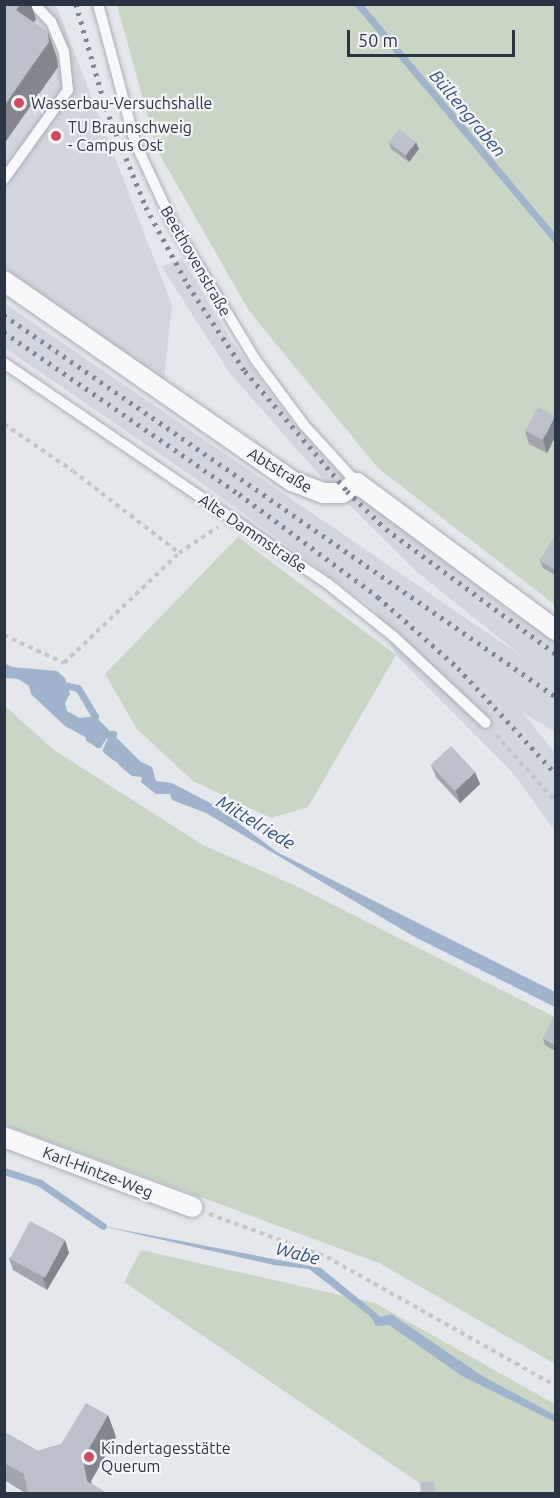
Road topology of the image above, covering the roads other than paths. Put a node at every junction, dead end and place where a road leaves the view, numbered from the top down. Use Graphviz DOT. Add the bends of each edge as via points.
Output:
graph roads {
  1 [pos="34,4"];
  2 [pos="98,4"];
  3 [pos="4,179"];
  4 [pos="4,282"];
  5 [pos="4,363"];
  6 [pos="357,483"];
  7 [pos="555,630"];
  8 [pos="486,723"];
  9 [pos="4,1137"];
  10 [pos="192,1208"];
  1 -- 3 [label="lane" via="51,22 64,52 68,90"];
  2 -- 6 [label="lane, Beethovenstraße" via="135,142 173,224 255,359 304,425"];
  4 -- 6 [label="street, Abtstraße" via="292,481 323,494 342,493"];
  5 -- 8 [label="lane, Alte Dammstraße" via="328,584"];
  6 -- 7 [label="street"];
  9 -- 10 [label="street, Karl-Hintze-Weg"];
}
